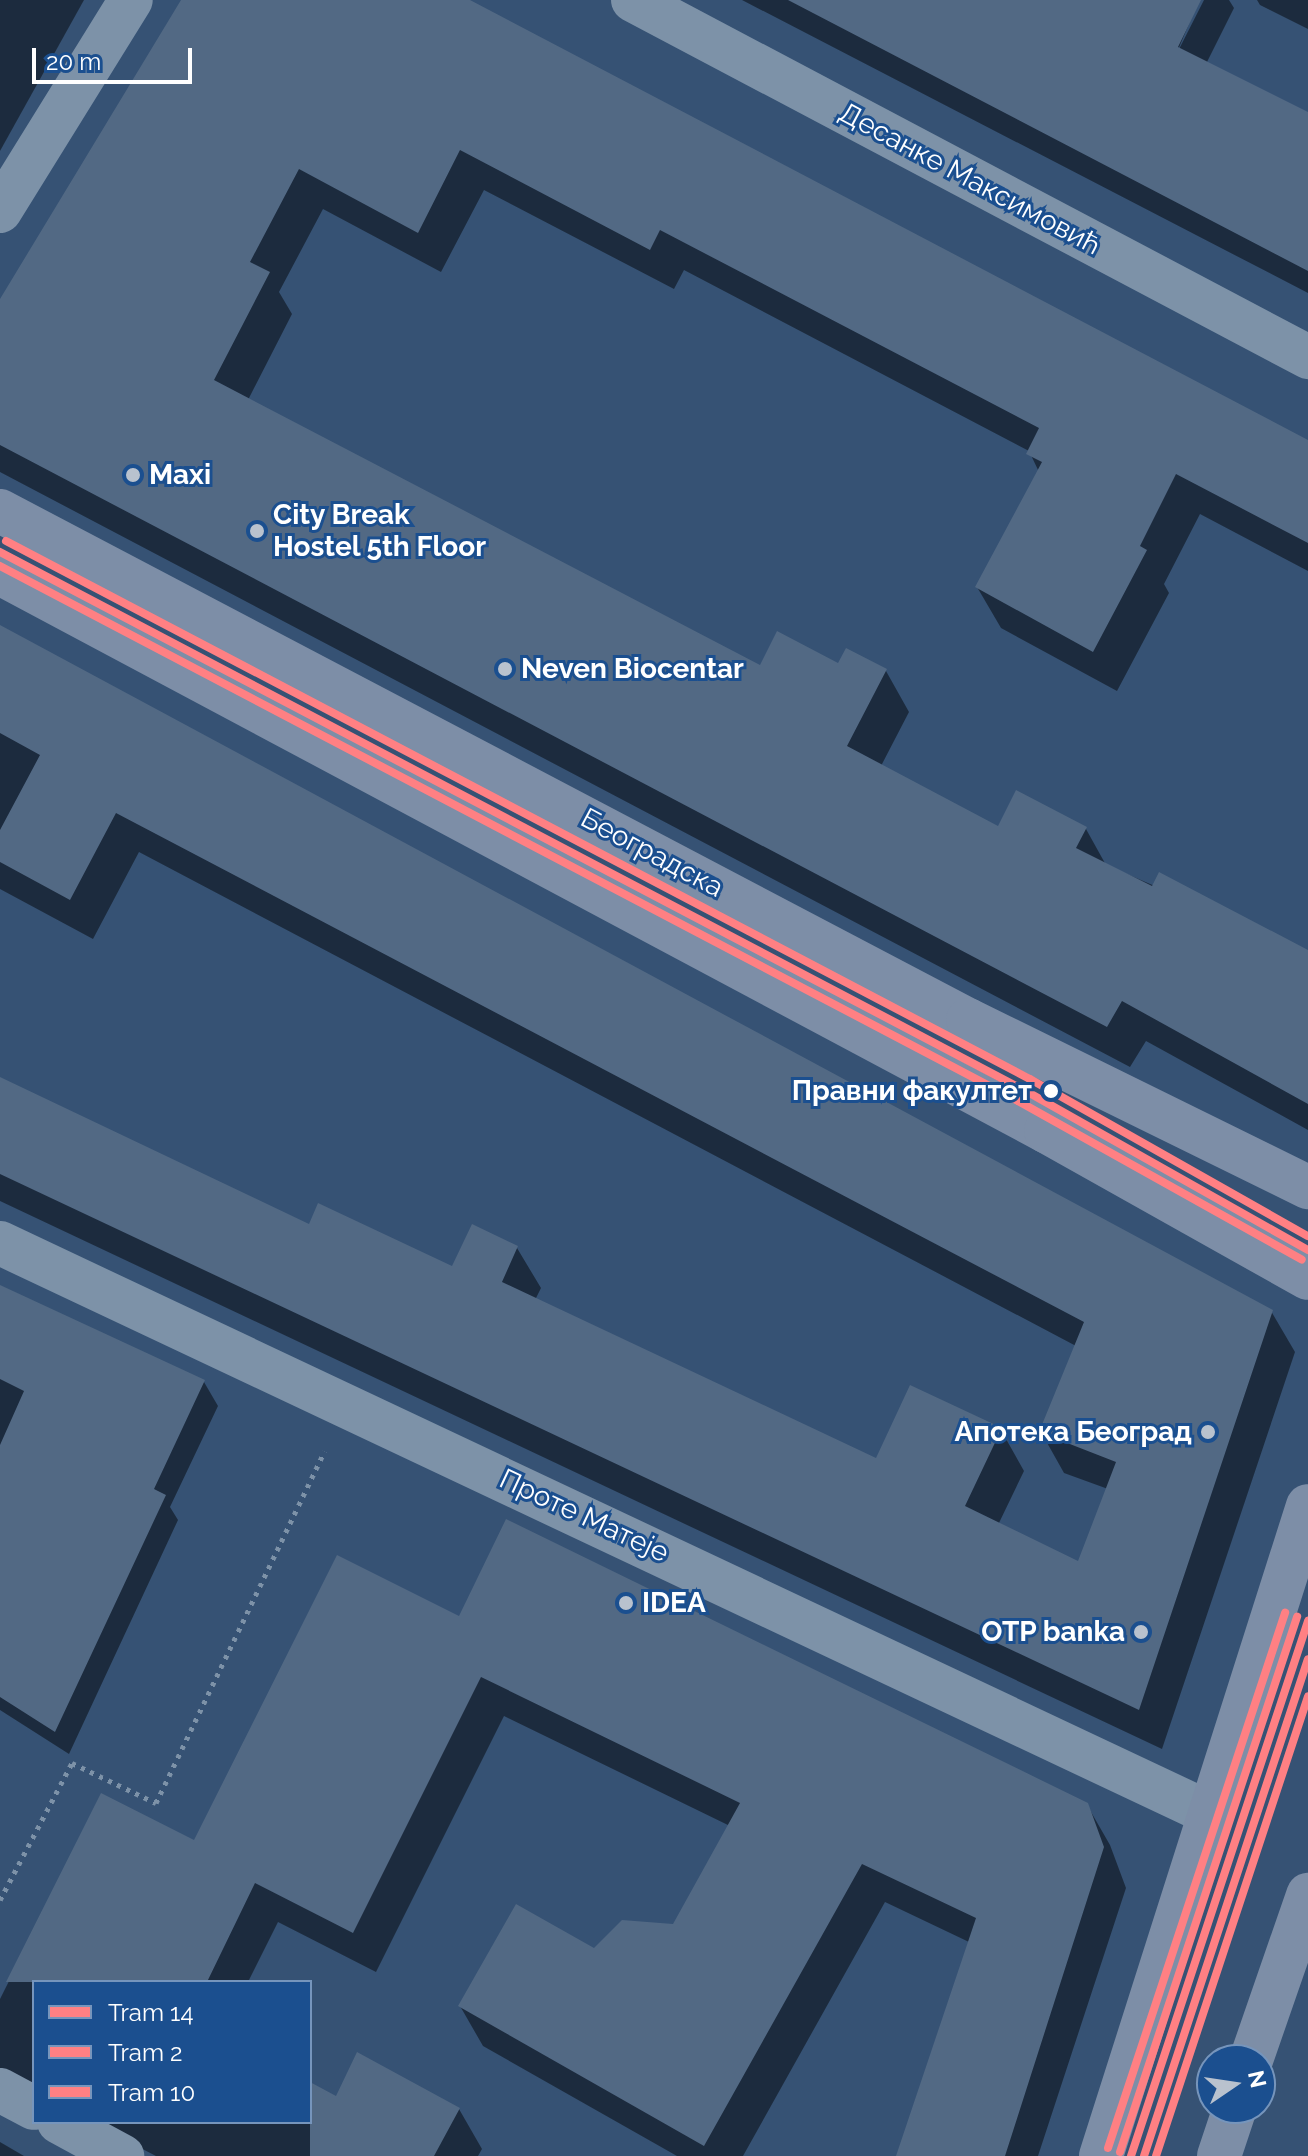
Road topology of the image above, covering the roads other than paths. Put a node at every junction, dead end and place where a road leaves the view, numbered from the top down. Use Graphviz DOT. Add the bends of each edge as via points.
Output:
graph roads {
  1 [pos="131,0"];
  2 [pos="633,0"];
  3 [pos="0,211"];
  4 [pos="1308,357"];
  5 [pos="0,511"];
  6 [pos="0,573"];
  7 [pos="1308,1187"];
  8 [pos="0,1243"];
  9 [pos="1308,1278"];
  10 [pos="1308,1506"];
  11 [pos="1209,1813"];
  12 [pos="1308,1895"];
  13 [pos="1257,2044"];
  14 [pos="0,2090"];
  15 [pos="32,2107"];
  16 [pos="63,2124"];
  17 [pos="1230,2124"];
  18 [pos="122,2156"];
  19 [pos="1101,2156"];
  20 [pos="1219,2156"];
  1 -- 3 [label="street"];
  2 -- 4 [label="street, Десанке Максимовић"];
  5 -- 7 [label="main road, Београдска" via="968,1020"];
  6 -- 9 [label="main road, Београдска" via="1032,1123"];
  8 -- 11 [label="street, Проте Матеје"];
  10 -- 11 [label="main road"];
  11 -- 19 [label="main road"];
  12 -- 13 [label="main road"];
  14 -- 15 [label="street"];
  16 -- 18 [label="street"];
  17 -- 20 [label="main road"];
}
